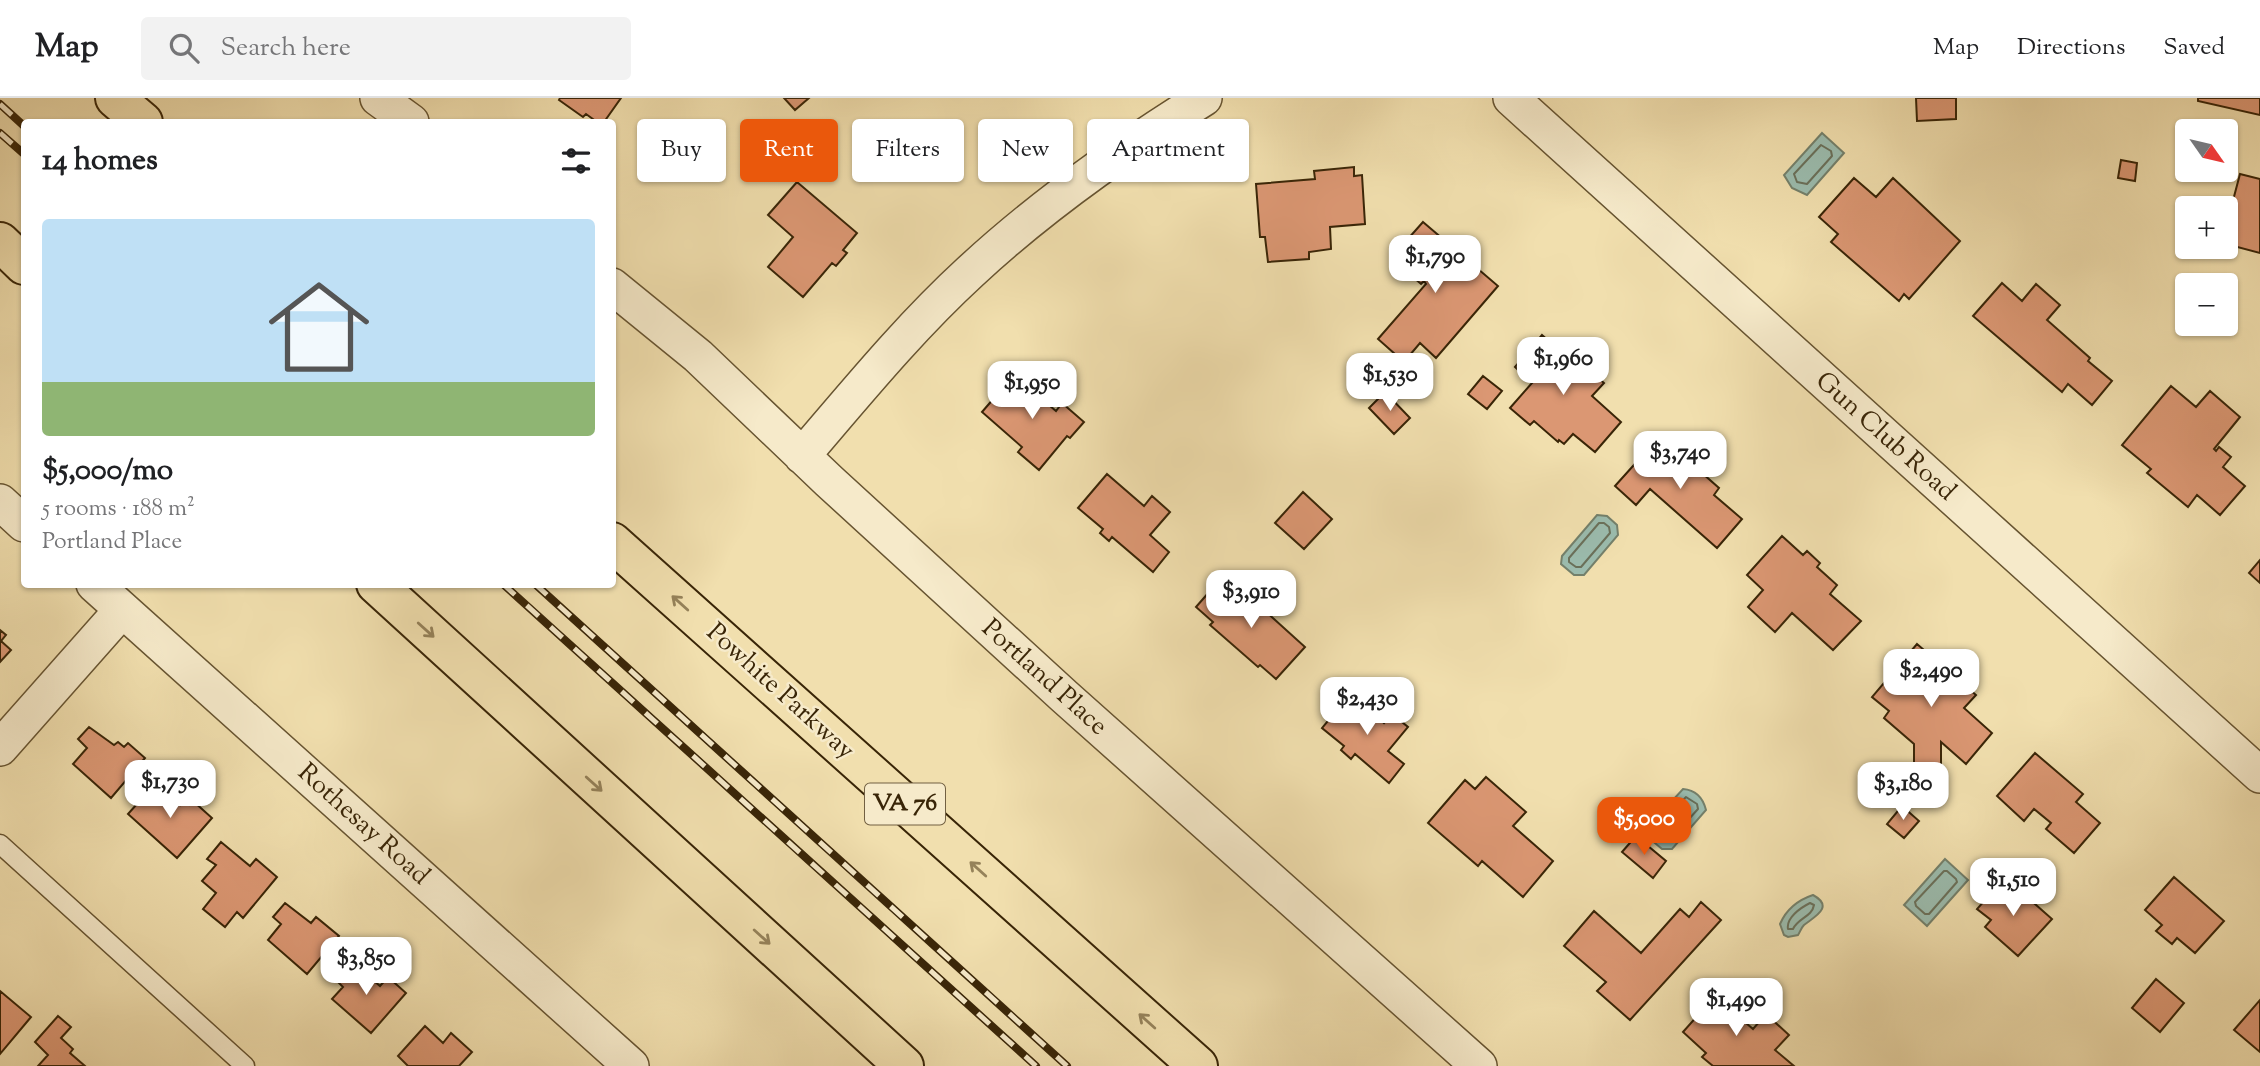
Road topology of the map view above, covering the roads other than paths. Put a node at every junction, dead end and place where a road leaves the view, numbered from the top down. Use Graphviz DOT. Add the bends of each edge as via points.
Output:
graph roads {
  1 [pos="115,98"];
  2 [pos="378,98"];
  3 [pos="1204,98"];
  4 [pos="1511,98"];
  5 [pos="140,119"];
  6 [pos="407,119"];
  7 [pos="0,242"];
  8 [pos="21,262"];
  9 [pos="616,289"];
  10 [pos="802,456"];
  11 [pos="0,502"];
  12 [pos="21,521"];
  13 [pos="616,546"];
  14 [pos="98,588"];
  15 [pos="380,588"];
  16 [pos="122,610"];
  17 [pos="0,748"];
  18 [pos="2260,775"];
  19 [pos="0,844"];
  20 [pos="245,1066"];
  21 [pos="631,1066"];
  22 [pos="904,1066"];
  23 [pos="1198,1066"];
  24 [pos="1479,1066"];
  1 -- 5 [label="highway"];
  2 -- 6 [label="street"];
  3 -- 10 [label="street" via="1144,135 970,272"];
  4 -- 18 [label="street, Gun Club Road"];
  7 -- 8 [label="highway"];
  9 -- 10 [label="street, Portland Place" via="698,356"];
  10 -- 24 [label="street, Portland Place"];
  11 -- 12 [label="street"];
  23 -- 13 [label="highway, Powhite Parkway / VA 76, one-way"];
  14 -- 16 [label="street, Rothesay Road"];
  15 -- 22 [label="highway, one-way"];
  16 -- 17 [label="street"];
  16 -- 21 [label="street, Rothesay Road"];
  19 -- 20 [label="lane"];
}
